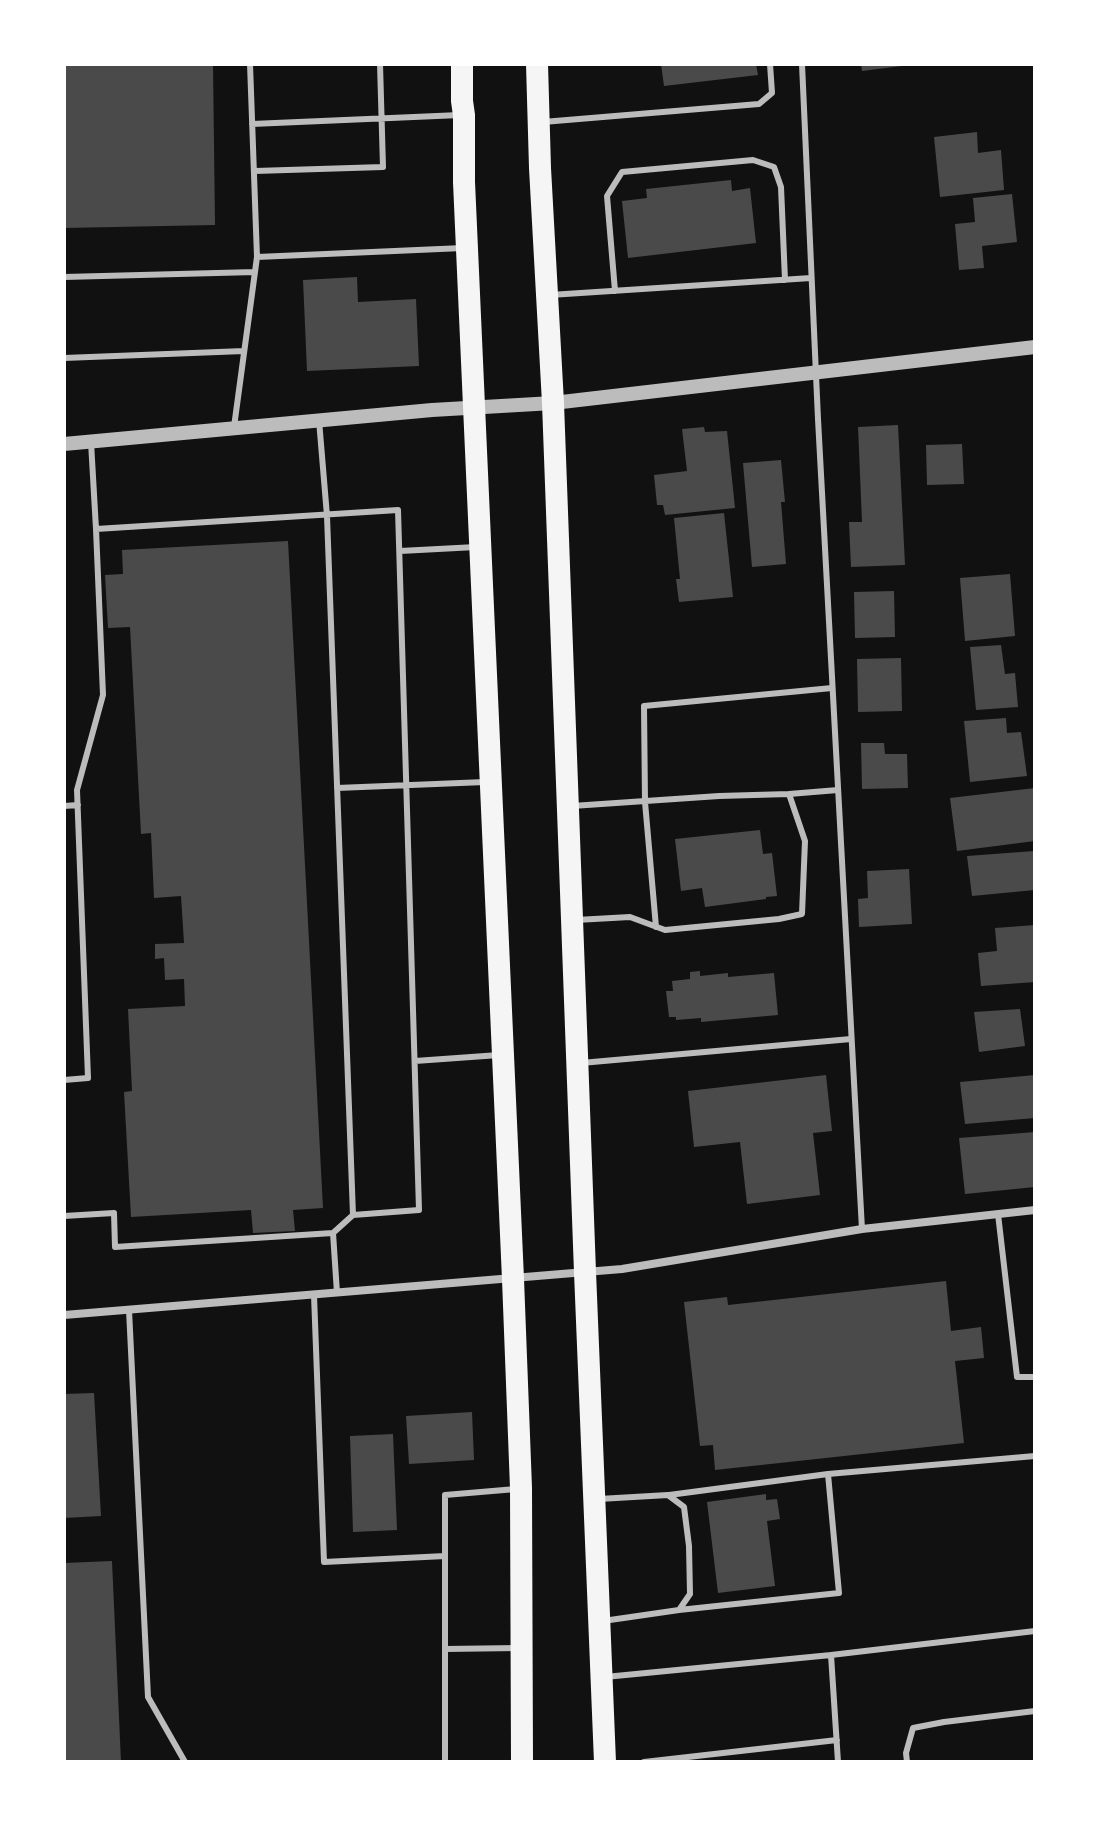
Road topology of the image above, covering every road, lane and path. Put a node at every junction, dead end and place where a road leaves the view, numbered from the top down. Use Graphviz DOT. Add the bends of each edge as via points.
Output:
graph roads {
  1 [pos="250,64"];
  2 [pos="380,64"];
  3 [pos="462,64"];
  4 [pos="537,64"];
  5 [pos="770,64"];
  6 [pos="802,64"];
  7 [pos="464,115"];
  8 [pos="383,119"];
  9 [pos="539,122"];
  10 [pos="252,124"];
  11 [pos="255,171"];
  12 [pos="467,248"];
  13 [pos="257,257"];
  14 [pos="255,272"];
  15 [pos="64,277"];
  16 [pos="811,278"];
  17 [pos="785,280"];
  18 [pos="615,291"];
  19 [pos="547,295"];
  20 [pos="1035,347"];
  21 [pos="244,351"];
  22 [pos="64,358"];
  23 [pos="815,371"];
  24 [pos="553,403"];
  25 [pos="475,408"];
  26 [pos="319,420"];
  27 [pos="234,428"];
  28 [pos="91,442"];
  29 [pos="64,444"];
  30 [pos="327,516"];
  31 [pos="96,529"];
  32 [pos="480,547"];
  33 [pos="400,551"];
  34 [pos="832,688"];
  35 [pos="491,782"];
  36 [pos="407,785"];
  37 [pos="337,788"];
  38 [pos="838,790"];
  39 [pos="789,794"];
  40 [pos="645,802"];
  41 [pos="78,805"];
  42 [pos="64,806"];
  43 [pos="568,806"];
  44 [pos="572,921"];
  45 [pos="656,927"];
  46 [pos="851,1039"];
  47 [pos="503,1055"];
  48 [pos="415,1061"];
  49 [pos="577,1063"];
  50 [pos="64,1080"];
  51 [pos="1035,1210"];
  52 [pos="998,1214"];
  53 [pos="353,1215"];
  54 [pos="64,1216"];
  55 [pos="862,1229"];
  56 [pos="333,1233"];
  57 [pos="585,1272"];
  58 [pos="513,1279"];
  59 [pos="337,1293"];
  60 [pos="314,1295"];
  61 [pos="129,1310"];
  62 [pos="64,1315"];
  63 [pos="1035,1377"];
  64 [pos="1035,1456"];
  65 [pos="828,1474"];
  66 [pos="521,1488"];
  67 [pos="668,1495"];
  68 [pos="595,1499"];
  69 [pos="445,1556"];
  70 [pos="679,1610"];
  71 [pos="599,1622"];
  72 [pos="1035,1631"];
  73 [pos="522,1648"];
  74 [pos="445,1649"];
  75 [pos="831,1655"];
  76 [pos="601,1677"];
  77 [pos="1035,1711"];
  78 [pos="837,1740"];
  79 [pos="185,1762"];
  80 [pos="445,1762"];
  81 [pos="522,1762"];
  82 [pos="605,1762"];
  83 [pos="644,1762"];
  84 [pos="838,1762"];
  85 [pos="907,1762"];
  1 -- 10 [label="lane"];
  2 -- 8 [label="lane"];
  3 -- 7 [label="highway"];
  4 -- 9 [label="highway"];
  5 -- 9 [label="lane" via="772,93 759,104"];
  6 -- 16 [label="lane"];
  7 -- 8 [label="lane"];
  7 -- 12 [label="highway"];
  8 -- 10 [label="lane"];
  8 -- 11 [label="lane" via="383,167"];
  9 -- 19 [label="highway"];
  10 -- 11 [label="lane"];
  11 -- 13 [label="lane"];
  12 -- 13 [label="lane"];
  12 -- 25 [label="highway"];
  13 -- 14 [label="lane"];
  14 -- 15 [label="lane"];
  14 -- 21 [label="lane"];
  16 -- 17 [label="lane"];
  16 -- 23 [label="lane"];
  17 -- 18 [label="lane"];
  17 -- 18 [label="lane" via="781,187 774,167 753,160 622,172 607,196"];
  18 -- 19 [label="lane"];
  19 -- 24 [label="highway"];
  20 -- 23 [label="street"];
  21 -- 22 [label="lane"];
  21 -- 27 [label="lane"];
  23 -- 24 [label="street"];
  23 -- 34 [label="lane"];
  24 -- 25 [label="street"];
  24 -- 43 [label="highway"];
  25 -- 26 [label="street"];
  25 -- 32 [label="highway"];
  26 -- 27 [label="street"];
  26 -- 30 [label="lane"];
  27 -- 28 [label="street"];
  28 -- 29 [label="street"];
  28 -- 31 [label="lane"];
  30 -- 31 [label="lane"];
  30 -- 33 [label="lane" via="398,510"];
  30 -- 37 [label="lane"];
  31 -- 41 [label="lane" via="103,695 77,790"];
  32 -- 33 [label="lane"];
  32 -- 35 [label="highway"];
  33 -- 36 [label="lane"];
  34 -- 38 [label="lane"];
  34 -- 40 [label="lane" via="644,706"];
  35 -- 36 [label="lane"];
  35 -- 47 [label="highway"];
  36 -- 37 [label="lane"];
  36 -- 48 [label="lane"];
  37 -- 53 [label="lane"];
  38 -- 39 [label="lane"];
  38 -- 46 [label="lane"];
  39 -- 40 [label="lane"];
  39 -- 45 [label="lane" via="805,841 802,914"];
  40 -- 43 [label="lane"];
  40 -- 45 [label="lane"];
  41 -- 42 [label="lane"];
  41 -- 50 [label="lane" via="88,1078"];
  43 -- 44 [label="highway"];
  44 -- 45 [label="lane" via="630,917"];
  44 -- 49 [label="highway"];
  46 -- 49 [label="lane"];
  46 -- 55 [label="lane"];
  47 -- 48 [label="lane"];
  47 -- 58 [label="highway"];
  48 -- 53 [label="lane" via="419,1210"];
  49 -- 57 [label="highway"];
  51 -- 52 [label="street"];
  52 -- 55 [label="street"];
  52 -- 63 [label="lane" via="1017,1377"];
  53 -- 56 [label="lane"];
  54 -- 56 [label="lane" via="114,1213 115,1247"];
  55 -- 57 [label="street"];
  56 -- 59 [label="lane"];
  57 -- 58 [label="street"];
  57 -- 68 [label="highway"];
  58 -- 59 [label="street"];
  58 -- 66 [label="highway"];
  59 -- 60 [label="street"];
  60 -- 61 [label="street"];
  60 -- 69 [label="lane" via="324,1562"];
  61 -- 62 [label="street"];
  61 -- 79 [label="lane" via="148,1697"];
  64 -- 65 [label="lane"];
  65 -- 67 [label="lane"];
  65 -- 70 [label="lane" via="839,1593"];
  66 -- 69 [label="lane" via="445,1495"];
  66 -- 73 [label="highway"];
  67 -- 68 [label="lane"];
  67 -- 70 [label="lane" via="684,1507 689,1546 690,1594"];
  68 -- 71 [label="highway"];
  69 -- 74 [label="lane"];
  70 -- 71 [label="lane"];
  71 -- 76 [label="highway"];
  72 -- 75 [label="lane"];
  73 -- 74 [label="lane"];
  73 -- 81 [label="highway"];
  74 -- 80 [label="lane"];
  75 -- 76 [label="lane"];
  75 -- 78 [label="lane"];
  76 -- 82 [label="highway"];
  77 -- 85 [label="lane" via="913,1728"];
  78 -- 83 [label="lane"];
  78 -- 84 [label="lane"];
}
